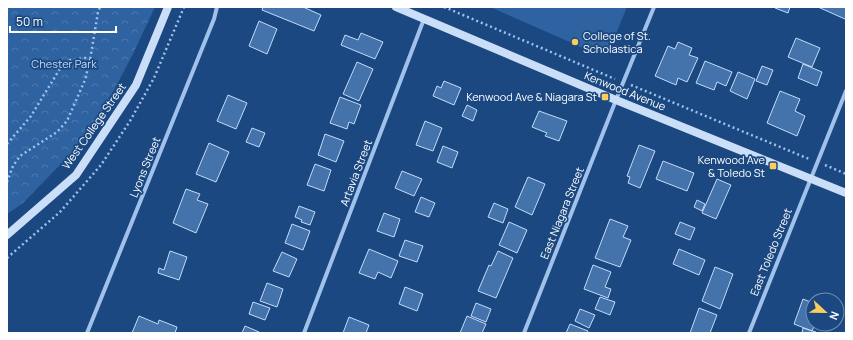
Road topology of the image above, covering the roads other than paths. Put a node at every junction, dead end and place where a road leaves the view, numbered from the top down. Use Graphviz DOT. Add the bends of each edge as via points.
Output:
graph roads {
  1 [pos="168,7"];
  2 [pos="216,7"];
  3 [pos="396,7"];
  4 [pos="654,7"];
  5 [pos="424,19"];
  6 [pos="846,90"];
  7 [pos="616,100"];
  8 [pos="811,178"];
  9 [pos="846,193"];
  10 [pos="7,235"];
  11 [pos="87,333"];
  12 [pos="304,333"];
  13 [pos="524,333"];
  14 [pos="749,333"];
  1 -- 10 [label="street, West College Street" via="136,86 76,175"];
  2 -- 11 [label="street, Lyons Street" via="214,19"];
  3 -- 5 [label="street, Kenwood Avenue"];
  4 -- 7 [label="street, East Niagara Street"];
  5 -- 7 [label="street, Kenwood Avenue"];
  5 -- 12 [label="street, Artavia Street"];
  6 -- 8 [label="street, East Toledo Street"];
  7 -- 8 [label="street, Kenwood Avenue"];
  7 -- 13 [label="street, East Niagara Street"];
  8 -- 9 [label="street, Kenwood Avenue"];
  8 -- 14 [label="street, East Toledo Street"];
}
